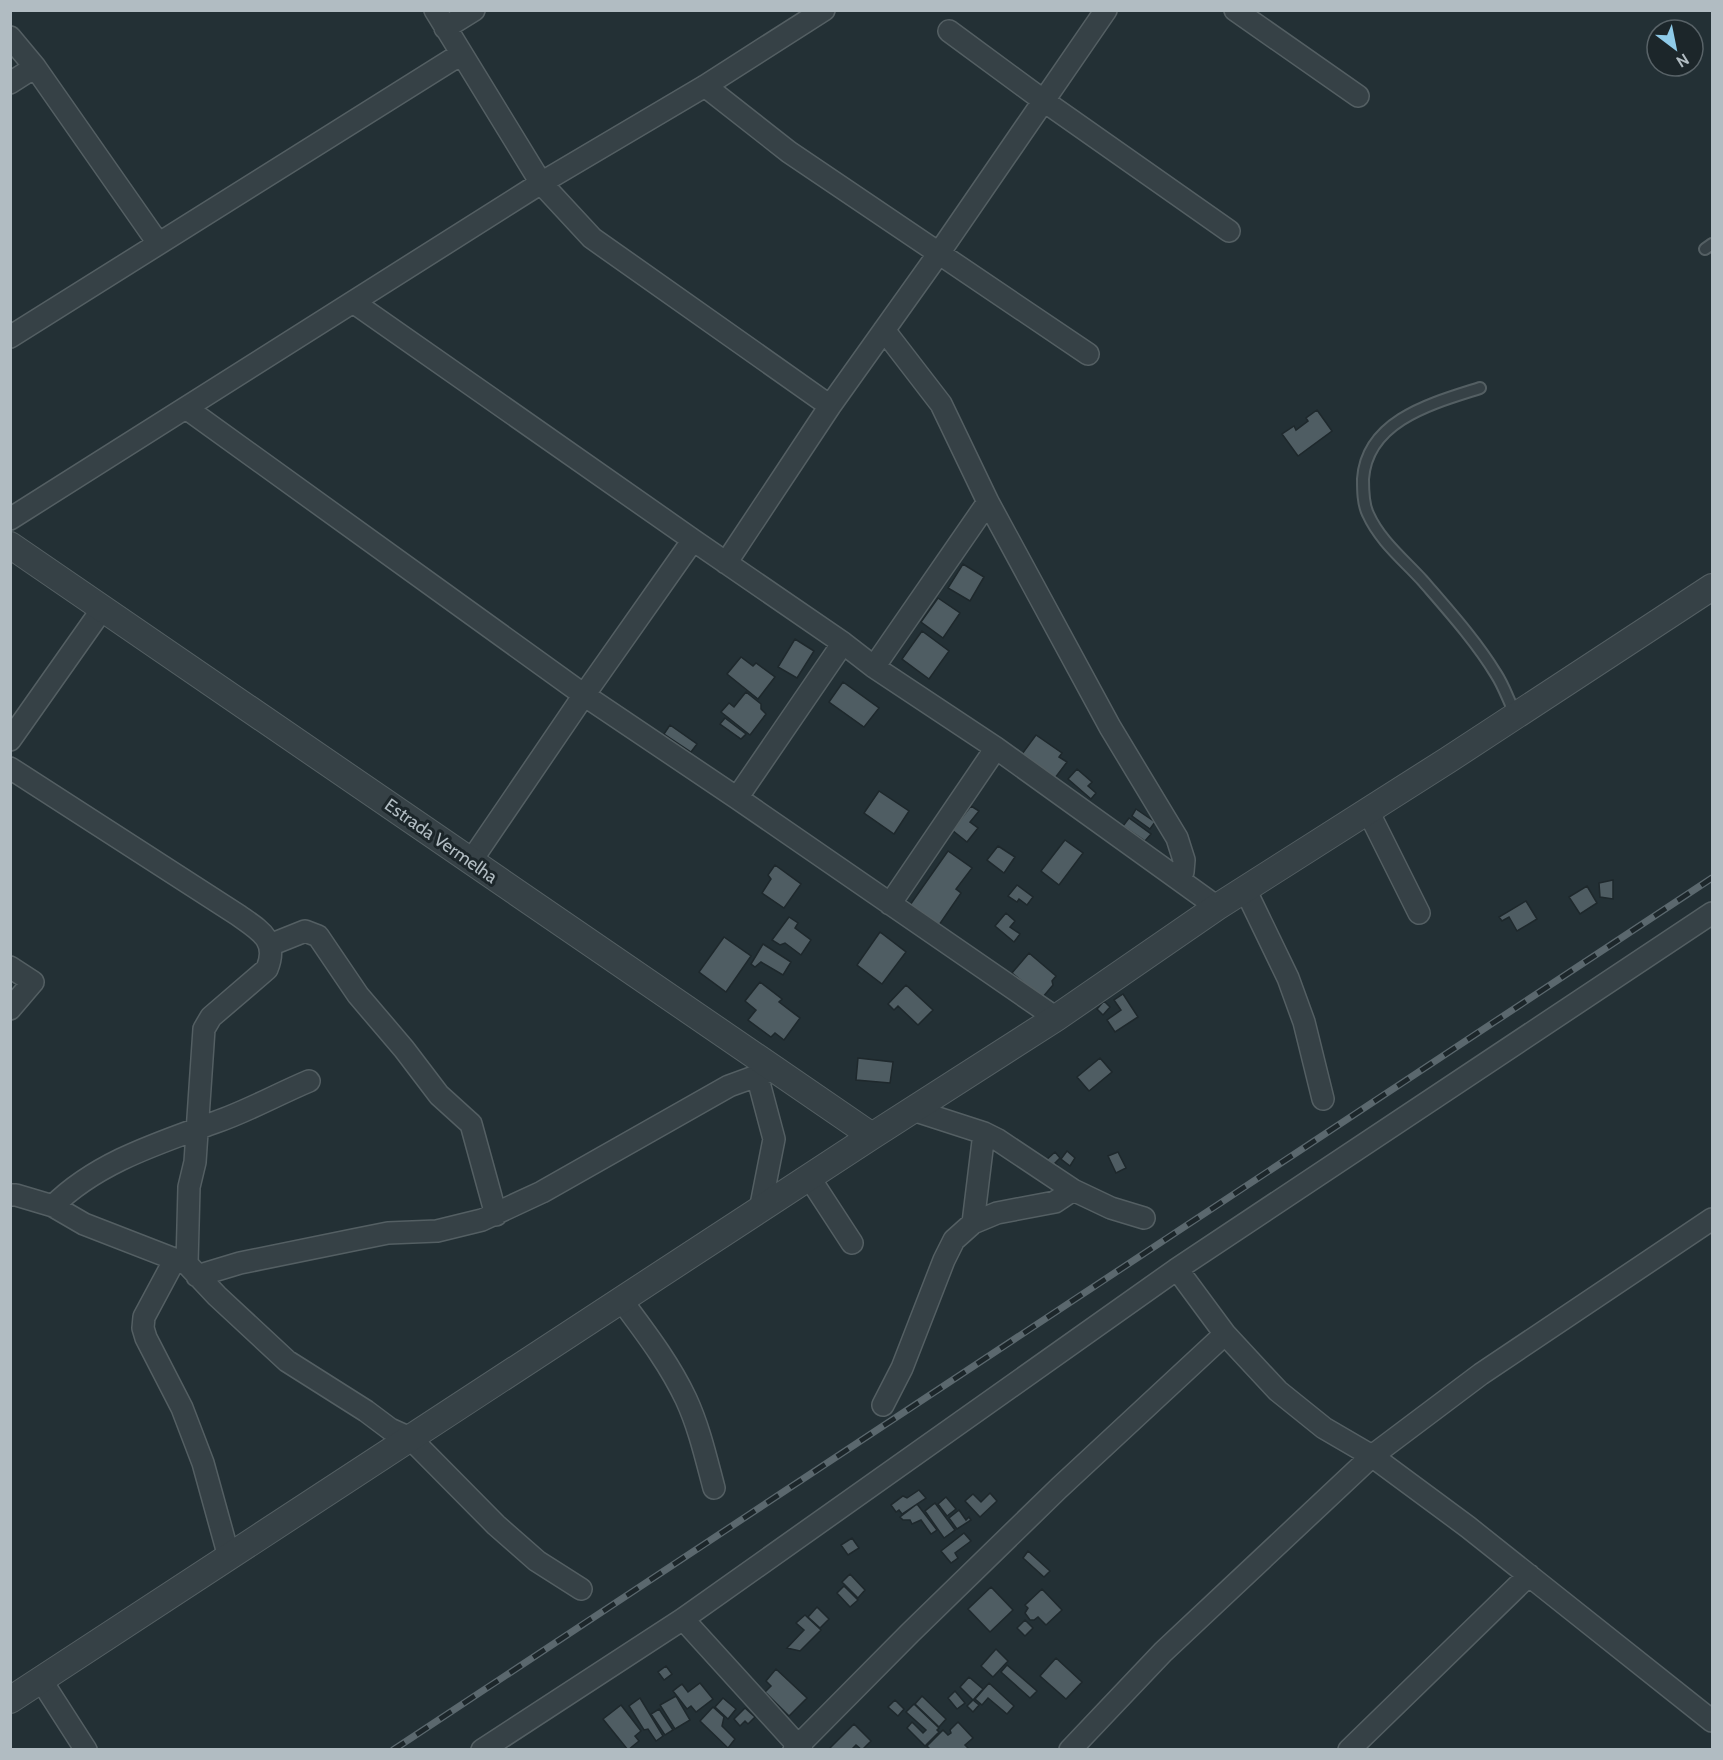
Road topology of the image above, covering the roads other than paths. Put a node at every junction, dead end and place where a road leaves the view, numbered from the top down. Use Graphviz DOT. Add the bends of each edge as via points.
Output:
graph roads {
  1 [pos="474,10"];
  2 [pos="824,10"];
  3 [pos="1106,10"];
  4 [pos="1235,10"];
  5 [pos="440,19"];
  6 [pos="949,31"];
  7 [pos="10,37"];
  8 [pos="461,54"];
  9 [pos="35,67"];
  10 [pos="10,82"];
  11 [pos="705,86"];
  12 [pos="1358,96"];
  13 [pos="1044,101"];
  14 [pos="541,183"];
  15 [pos="1229,231"];
  16 [pos="158,243"];
  17 [pos="939,254"];
  18 [pos="353,302"];
  19 [pos="884,330"];
  20 [pos="10,337"];
  21 [pos="1088,354"];
  22 [pos="1480,388"];
  23 [pos="830,406"];
  24 [pos="186,408"];
  25 [pos="988,502"];
  26 [pos="10,519"];
  27 [pos="693,540"];
  28 [pos="10,545"];
  29 [pos="726,563"];
  30 [pos="1713,587"];
  31 [pos="103,608"];
  32 [pos="843,643"];
  33 [pos="874,667"];
  34 [pos="584,695"];
  35 [pos="1516,716"];
  36 [pos="10,740"];
  37 [pos="996,748"];
  38 [pos="10,768"];
  39 [pos="737,798"];
  40 [pos="1368,811"];
  41 [pos="471,861"];
  42 [pos="1178,879"];
  43 [pos="1245,889"];
  44 [pos="890,904"];
  45 [pos="1217,907"];
  46 [pos="1419,913"];
  47 [pos="1713,913"];
  48 [pos="270,945"];
  49 [pos="10,967"];
  50 [pos="10,1009"];
  51 [pos="1056,1018"];
  52 [pos="765,1072"];
  53 [pos="309,1081"];
  54 [pos="1323,1099"];
  55 [pos="913,1110"];
  56 [pos="197,1129"];
  57 [pos="984,1133"];
  58 [pos="872,1136"];
  59 [pos="809,1178"];
  60 [pos="1073,1190"];
  61 [pos="10,1196"];
  62 [pos="53,1206"];
  63 [pos="760,1210"];
  64 [pos="496,1215"];
  65 [pos="1144,1218"];
  66 [pos="1713,1219"];
  67 [pos="973,1223"];
  68 [pos="852,1244"];
  69 [pos="186,1267"];
  70 [pos="1177,1269"];
  71 [pos="622,1301"];
  72 [pos="1225,1334"];
  73 [pos="884,1405"];
  74 [pos="410,1438"];
  75 [pos="1372,1456"];
  76 [pos="714,1488"];
  77 [pos="229,1557"];
  78 [pos="1529,1575"];
  79 [pos="581,1589"];
  80 [pos="683,1619"];
  81 [pos="40,1680"];
  82 [pos="10,1700"];
  83 [pos="1713,1720"];
  84 [pos="1360,1746"];
  85 [pos="798,1748"];
  86 [pos="86,1749"];
  87 [pos="482,1749"];
  88 [pos="1070,1749"];
  1 -- 5 [label="street"];
  2 -- 11 [label="street"];
  3 -- 13 [label="street"];
  4 -- 12 [label="street"];
  5 -- 8 [label="street"];
  6 -- 13 [label="street"];
  7 -- 9 [label="street"];
  8 -- 14 [label="street"];
  8 -- 16 [label="street"];
  9 -- 10 [label="street"];
  9 -- 16 [label="street"];
  11 -- 14 [label="street"];
  11 -- 17 [label="street" via="789,152"];
  13 -- 15 [label="street"];
  13 -- 17 [label="street"];
  14 -- 18 [label="street"];
  14 -- 23 [label="street" via="592,238"];
  16 -- 20 [label="street"];
  17 -- 19 [label="street"];
  17 -- 21 [label="street"];
  18 -- 24 [label="street"];
  18 -- 27 [label="street"];
  19 -- 23 [label="street"];
  19 -- 25 [label="street" via="941,404"];
  22 -- 35 [label="lane" via="1405,416 1377,438 1364,465 1363,488 1367,513 1376,529 1497,675"];
  23 -- 29 [label="street"];
  24 -- 26 [label="street"];
  24 -- 34 [label="street"];
  25 -- 33 [label="street"];
  25 -- 42 [label="street" via="1110,727 1177,838 1184,860"];
  27 -- 29 [label="street"];
  27 -- 34 [label="street"];
  28 -- 31 [label="street, Estrada Vermelha"];
  29 -- 32 [label="street"];
  30 -- 35 [label="street"];
  31 -- 36 [label="street"];
  31 -- 41 [label="street, Estrada Vermelha"];
  32 -- 33 [label="street"];
  32 -- 39 [label="street"];
  33 -- 37 [label="street"];
  34 -- 39 [label="street"];
  34 -- 41 [label="street"];
  35 -- 40 [label="street"];
  37 -- 42 [label="street"];
  37 -- 44 [label="street"];
  38 -- 48 [label="street" via="238,915 266,937"];
  39 -- 44 [label="street"];
  40 -- 43 [label="street"];
  40 -- 46 [label="street"];
  41 -- 52 [label="street, Estrada Vermelha"];
  42 -- 45 [label="street"];
  43 -- 45 [label="street"];
  43 -- 54 [label="street" via="1288,978 1304,1022"];
  44 -- 51 [label="street"];
  45 -- 51 [label="street"];
  47 -- 70 [label="street"];
  48 -- 56 [label="street" via="267,969 211,1017 204,1029"];
  48 -- 64 [label="street" via="305,931 318,936 358,995 439,1095 471,1124"];
  49 -- 50 [label="street" via="33,982"];
  51 -- 55 [label="street"];
  52 -- 58 [label="street, Estrada Vermelha"];
  52 -- 63 [label="street" via="774,1139"];
  52 -- 64 [label="street" via="729,1086"];
  53 -- 56 [label="street"];
  55 -- 57 [label="street"];
  55 -- 58 [label="street"];
  56 -- 62 [label="street" via="135,1153 88,1178"];
  56 -- 69 [label="street" via="189,1187"];
  57 -- 60 [label="street"];
  57 -- 67 [label="street"];
  58 -- 59 [label="street"];
  59 -- 63 [label="street"];
  59 -- 68 [label="street"];
  60 -- 65 [label="street"];
  60 -- 67 [label="street" via="1055,1202 997,1213"];
  61 -- 62 [label="street"];
  62 -- 69 [label="street" via="84,1224"];
  63 -- 71 [label="street"];
  64 -- 69 [label="street" via="437,1231 388,1233 240,1263"];
  66 -- 75 [label="street" via="1481,1374"];
  67 -- 73 [label="street" via="954,1240 944,1260"];
  69 -- 74 [label="street" via="287,1361"];
  69 -- 77 [label="street" via="144,1317 143,1328 182,1408 203,1463"];
  70 -- 72 [label="street"];
  70 -- 80 [label="street"];
  71 -- 74 [label="street"];
  71 -- 76 [label="street" via="666,1362 687,1400"];
  72 -- 75 [label="street" via="1278,1391 1324,1428"];
  72 -- 85 [label="street" via="1050,1496"];
  74 -- 77 [label="street"];
  74 -- 79 [label="street" via="496,1526 537,1561"];
  75 -- 78 [label="street"];
  75 -- 88 [label="street" via="1163,1652"];
  77 -- 81 [label="street"];
  78 -- 83 [label="street"];
  78 -- 84 [label="street"];
  80 -- 85 [label="street"];
  80 -- 87 [label="street"];
  81 -- 82 [label="street"];
  81 -- 86 [label="street"];
}
